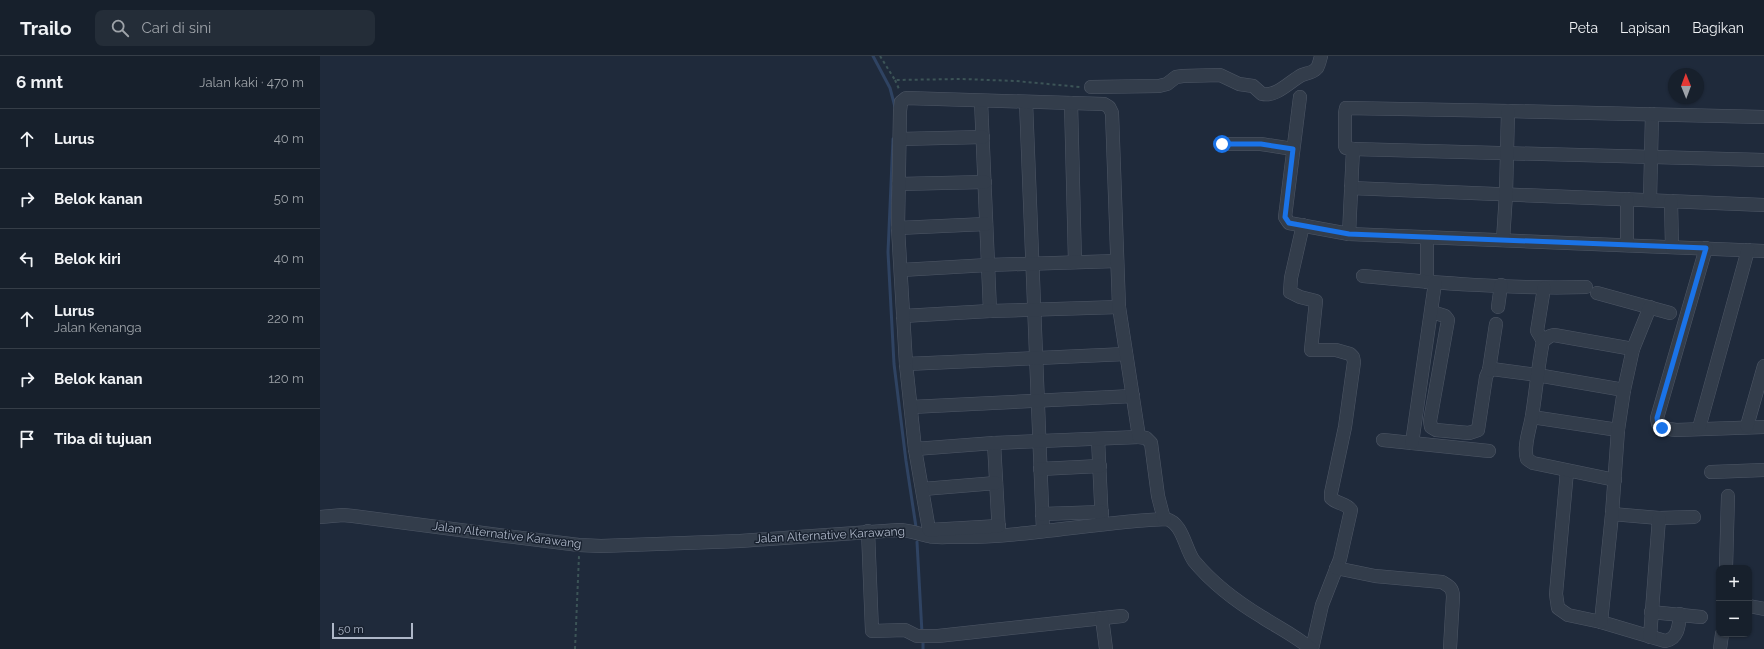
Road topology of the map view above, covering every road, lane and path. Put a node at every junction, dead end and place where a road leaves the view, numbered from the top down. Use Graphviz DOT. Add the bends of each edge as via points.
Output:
graph roads {
  1 [pos="880,56"];
  2 [pos="1321,56"];
  3 [pos="1091,88"];
  4 [pos="1300,97"];
  5 [pos="981,101"];
  6 [pos="1026,102"];
  7 [pos="1071,103"];
  8 [pos="1508,110"];
  9 [pos="1652,114"];
  10 [pos="1764,117"];
  11 [pos="982,137"];
  12 [pos="900,139"];
  13 [pos="1222,144"];
  14 [pos="1293,149"];
  15 [pos="1353,150"];
  16 [pos="1508,152"];
  17 [pos="1651,158"];
  18 [pos="1764,160"];
  19 [pos="985,182"];
  20 [pos="899,184"];
  21 [pos="1351,188"];
  22 [pos="1506,194"];
  23 [pos="1627,199"];
  24 [pos="1650,200"];
  25 [pos="1671,201"];
  26 [pos="1764,205"];
  27 [pos="986,224"];
  28 [pos="1303,225"];
  29 [pos="898,228"];
  30 [pos="1349,234"];
  31 [pos="1427,237"];
  32 [pos="1503,240"];
  33 [pos="1627,245"];
  34 [pos="1672,247"];
  35 [pos="1706,248"];
  36 [pos="1748,250"];
  37 [pos="1764,251"];
  38 [pos="1117,261"];
  39 [pos="1075,262"];
  40 [pos="1032,263"];
  41 [pos="988,265"];
  42 [pos="901,270"];
  43 [pos="1363,276"];
  44 [pos="1431,282"];
  45 [pos="1501,285"];
  46 [pos="1544,288"];
  47 [pos="1119,307"];
  48 [pos="1498,307"];
  49 [pos="1650,307"];
  50 [pos="1034,309"];
  51 [pos="990,311"];
  52 [pos="1432,312"];
  53 [pos="1670,313"];
  54 [pos="903,316"];
  55 [pos="1496,324"];
  56 [pos="1543,341"];
  57 [pos="1632,350"];
  58 [pos="1126,354"];
  59 [pos="1036,357"];
  60 [pos="906,364"];
  61 [pos="1764,366"];
  62 [pos="1489,370"];
  63 [pos="1537,375"];
  64 [pos="1624,390"];
  65 [pos="1133,396"];
  66 [pos="1038,400"];
  67 [pos="911,407"];
  68 [pos="1532,417"];
  69 [pos="1747,426"];
  70 [pos="1764,427"];
  71 [pos="1699,428"];
  72 [pos="1618,430"];
  73 [pos="1139,437"];
  74 [pos="1098,439"];
  75 [pos="1383,440"];
  76 [pos="1039,441"];
  77 [pos="994,443"];
  78 [pos="1412,443"];
  79 [pos="916,449"];
  80 [pos="1489,451"];
  81 [pos="1100,466"];
  82 [pos="1040,469"];
  83 [pos="1764,470"];
  84 [pos="1567,471"];
  85 [pos="1712,472"];
  86 [pos="1615,480"];
  87 [pos="996,483"];
  88 [pos="923,489"];
  89 [pos="1728,496"];
  90 [pos="1042,514"];
  91 [pos="1612,514"];
  92 [pos="1694,517"];
  93 [pos="320,518"];
  94 [pos="1102,518"];
  95 [pos="1659,518"];
  96 [pos="1164,519"];
  97 [pos="868,531"];
  98 [pos="999,531"];
  99 [pos="1044,531"];
  100 [pos="579,545"];
  101 [pos="1726,565"];
  102 [pos="1336,568"];
  103 [pos="1752,607"];
  104 [pos="1764,609"];
  105 [pos="1651,612"];
  106 [pos="1680,614"];
  107 [pos="1122,616"];
  108 [pos="1701,617"];
  109 [pos="1102,618"];
  110 [pos="1601,622"];
  111 [pos="1650,637"];
  112 [pos="1722,637"];
  113 [pos="930,639"];
  114 [pos="1665,645"];
  115 [pos="1450,648"];
  116 [pos="575,649"];
  117 [pos="1106,649"];
  118 [pos="1311,649"];
  119 [pos="1720,649"];
  1 -- 3 [label="path" via="895,80 1001,80"];
  2 -- 3 [label="street" via="1314,71 1266,94 1262,94 1254,86 1239,84 1220,75 1176,77 1159,86"];
  4 -- 14 [label="street"];
  5 -- 6 [label="street"];
  5 -- 11 [label="street"];
  5 -- 12 [label="street" via="904,99 900,111"];
  6 -- 7 [label="street"];
  6 -- 40 [label="street"];
  7 -- 38 [label="street" via="1104,104 1112,113"];
  7 -- 39 [label="street"];
  8 -- 9 [label="street"];
  8 -- 15 [label="street" via="1346,108 1345,146"];
  8 -- 16 [label="street"];
  9 -- 10 [label="street"];
  9 -- 17 [label="street"];
  11 -- 12 [label="street"];
  11 -- 19 [label="street"];
  12 -- 20 [label="street"];
  13 -- 14 [label="street" via="1261,144"];
  14 -- 28 [label="street" via="1285,217 1289,223"];
  15 -- 16 [label="street"];
  15 -- 21 [label="street"];
  16 -- 17 [label="street"];
  16 -- 22 [label="street"];
  17 -- 18 [label="street"];
  17 -- 24 [label="street"];
  19 -- 20 [label="street"];
  19 -- 27 [label="street"];
  20 -- 29 [label="street"];
  21 -- 22 [label="street"];
  21 -- 30 [label="street"];
  22 -- 23 [label="street"];
  22 -- 32 [label="street"];
  23 -- 24 [label="street"];
  23 -- 33 [label="street"];
  24 -- 25 [label="street"];
  25 -- 26 [label="street"];
  25 -- 34 [label="street"];
  27 -- 29 [label="street"];
  27 -- 41 [label="street"];
  28 -- 30 [label="street"];
  28 -- 102 [label="street" via="1290,292 1316,301 1311,350 1343,352 1350,354 1354,362 1345,427 1331,494 1334,501 1351,510"];
  29 -- 42 [label="street"];
  30 -- 31 [label="street"];
  31 -- 32 [label="street"];
  31 -- 44 [label="street"];
  32 -- 33 [label="street"];
  33 -- 34 [label="street"];
  34 -- 35 [label="street"];
  35 -- 36 [label="street"];
  35 -- 71 [label="street" via="1657,419 1662,428"];
  36 -- 37 [label="street"];
  36 -- 71 [label="street"];
  38 -- 39 [label="street"];
  38 -- 47 [label="street"];
  39 -- 40 [label="street"];
  40 -- 41 [label="street"];
  40 -- 50 [label="street"];
  41 -- 42 [label="street"];
  41 -- 51 [label="street"];
  42 -- 54 [label="street"];
  43 -- 44 [label="street"];
  44 -- 45 [label="street"];
  44 -- 52 [label="street"];
  45 -- 46 [label="street"];
  45 -- 48 [label="street"];
  46 -- 49 [label="street" via="1591,290"];
  46 -- 56 [label="street" via="1537,330"];
  47 -- 50 [label="street"];
  47 -- 58 [label="street"];
  49 -- 53 [label="street"];
  49 -- 57 [label="street"];
  50 -- 51 [label="street"];
  50 -- 59 [label="street"];
  51 -- 54 [label="street"];
  52 -- 62 [label="street" via="1445,316 1448,320 1430,421 1432,429 1469,434 1478,430"];
  52 -- 78 [label="street"];
  54 -- 60 [label="street"];
  55 -- 62 [label="street"];
  56 -- 57 [label="street" via="1554,335"];
  56 -- 63 [label="street"];
  57 -- 64 [label="street"];
  58 -- 59 [label="street"];
  58 -- 65 [label="street"];
  59 -- 60 [label="street"];
  59 -- 66 [label="street"];
  60 -- 67 [label="street"];
  61 -- 69 [label="street"];
  62 -- 63 [label="street"];
  63 -- 64 [label="street"];
  63 -- 68 [label="street"];
  64 -- 72 [label="street"];
  65 -- 66 [label="street"];
  65 -- 73 [label="street"];
  66 -- 67 [label="street"];
  66 -- 76 [label="street"];
  67 -- 79 [label="street"];
  68 -- 72 [label="street"];
  68 -- 84 [label="street" via="1526,448 1528,460"];
  69 -- 70 [label="street"];
  69 -- 71 [label="street"];
  72 -- 86 [label="street"];
  73 -- 74 [label="street"];
  73 -- 96 [label="street" via="1146,438 1150,443"];
  74 -- 76 [label="street"];
  74 -- 81 [label="street"];
  75 -- 78 [label="street"];
  76 -- 77 [label="street"];
  76 -- 82 [label="street"];
  77 -- 79 [label="street"];
  77 -- 87 [label="street"];
  78 -- 80 [label="street"];
  79 -- 88 [label="street"];
  81 -- 82 [label="street"];
  81 -- 94 [label="street"];
  82 -- 90 [label="street"];
  83 -- 85 [label="street"];
  84 -- 86 [label="street"];
  84 -- 110 [label="street" via="1557,604 1568,616"];
  86 -- 91 [label="street"];
  87 -- 88 [label="street"];
  87 -- 98 [label="street"];
  88 -- 98 [label="street" via="928,530"];
  89 -- 101 [label="street"];
  90 -- 94 [label="street"];
  90 -- 99 [label="street"];
  91 -- 95 [label="street"];
  91 -- 110 [label="street"];
  92 -- 95 [label="street"];
  93 -- 100 [label="street, Jalan Alternative Karawang" via="343,515 371,517"];
  94 -- 96 [label="street, Jalan Alternative Karawang"];
  94 -- 99 [label="street, Jalan Alternative Karawang"];
  95 -- 105 [label="street"];
  96 -- 118 [label="street" via="1174,523 1194,560 1209,577 1240,603"];
  97 -- 98 [label="street, Jalan Alternative Karawang" via="904,530 930,536 954,537"];
  97 -- 100 [label="street, Jalan Alternative Karawang" via="740,541"];
  97 -- 113 [label="street" via="872,631 905,630"];
  98 -- 99 [label="street, Jalan Alternative Karawang"];
  100 -- 116 [label="path"];
  102 -- 115 [label="street" via="1375,576 1442,582 1449,585 1453,597"];
  102 -- 118 [label="street" via="1322,605"];
  103 -- 104 [label="street"];
  105 -- 106 [label="street"];
  105 -- 111 [label="street"];
  106 -- 108 [label="street"];
  106 -- 114 [label="street" via="1675,636"];
  107 -- 109 [label="street"];
  109 -- 113 [label="street"];
  109 -- 117 [label="street"];
  110 -- 111 [label="street"];
  111 -- 114 [label="street"];
  112 -- 119 [label="street"];
}
